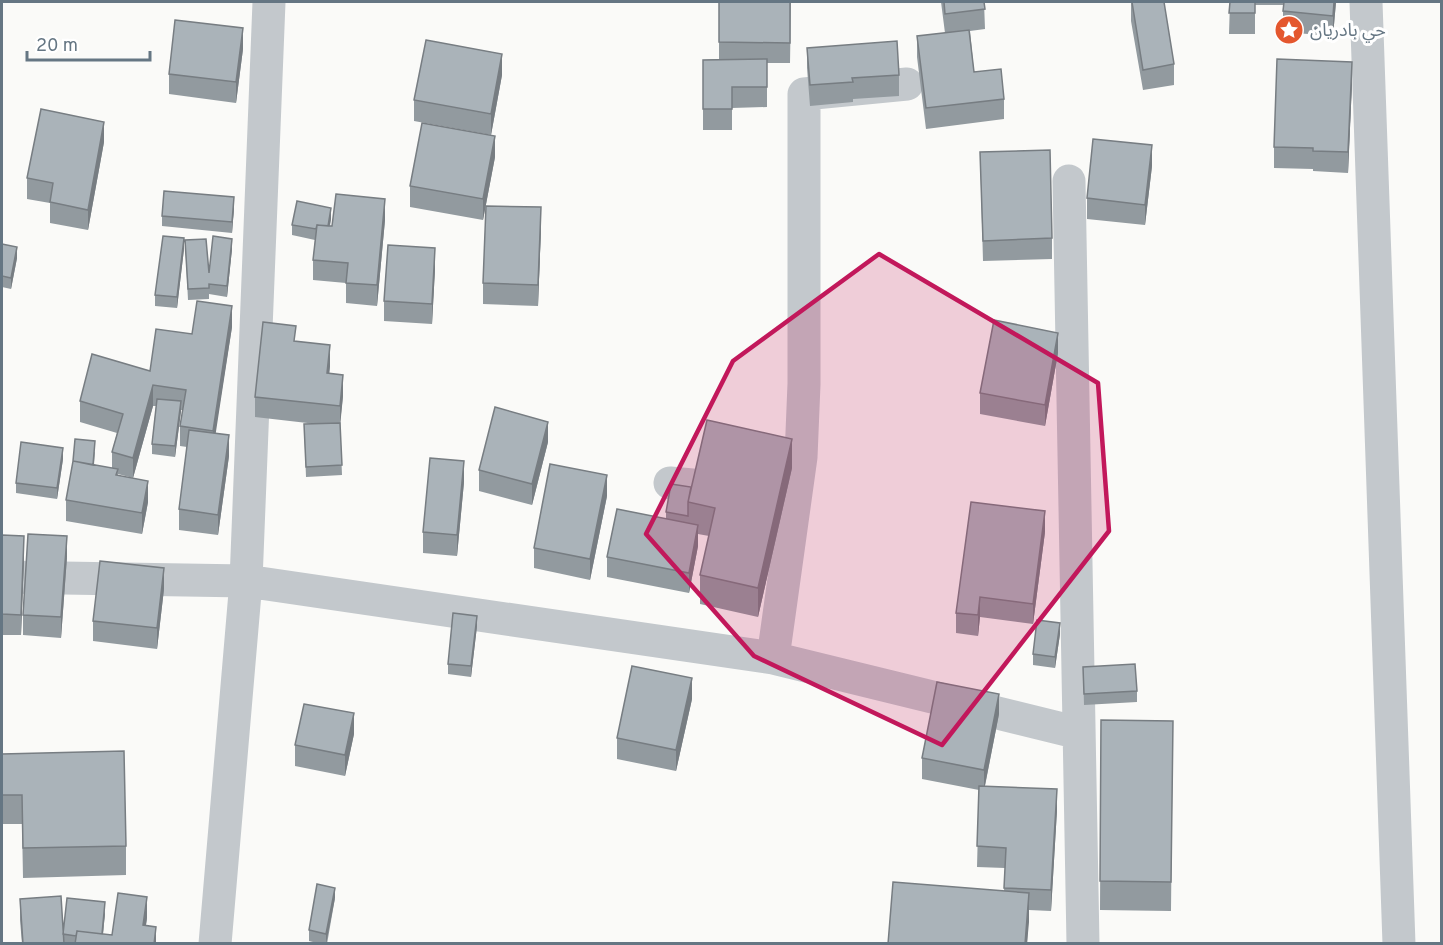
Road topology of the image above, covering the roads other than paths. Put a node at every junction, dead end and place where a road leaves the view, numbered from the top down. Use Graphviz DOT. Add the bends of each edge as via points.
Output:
graph roads {
  1 [pos="269,2"];
  2 [pos="1366,2"];
  3 [pos="908,84"];
  4 [pos="1069,181"];
  5 [pos="670,483"];
  6 [pos="776,493"];
  7 [pos="2,578"];
  8 [pos="246,581"];
  9 [pos="773,658"];
  10 [pos="1079,733"];
  11 [pos="214,944"];
  12 [pos="1083,944"];
  13 [pos="1399,944"];
  1 -- 8 [label="street"];
  2 -- 13 [label="street"];
  3 -- 6 [label="street" via="804,93 801,457"];
  4 -- 10 [label="street"];
  5 -- 6 [label="street"];
  6 -- 9 [label="street"];
  7 -- 8 [label="street"];
  8 -- 9 [label="street"];
  8 -- 11 [label="street"];
  9 -- 10 [label="street"];
  10 -- 12 [label="street"];
}
